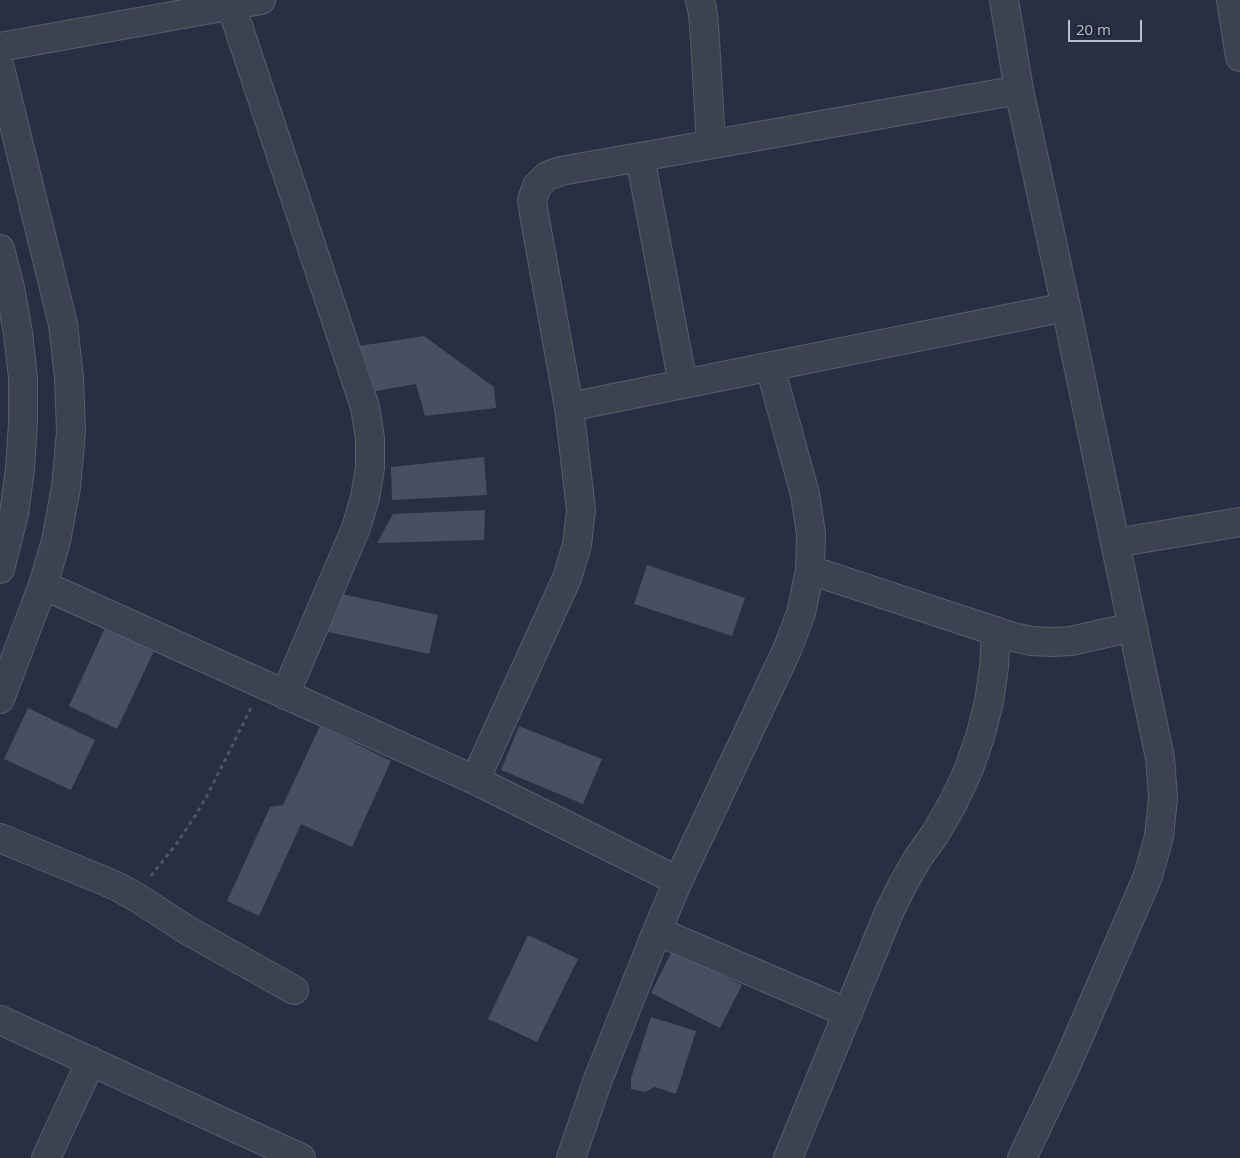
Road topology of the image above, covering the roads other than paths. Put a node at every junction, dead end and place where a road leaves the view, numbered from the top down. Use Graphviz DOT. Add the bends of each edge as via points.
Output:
graph roads {
  1 [pos="262,0"];
  2 [pos="700,0"];
  3 [pos="1004,0"];
  4 [pos="1231,0"];
  5 [pos="231,6"];
  6 [pos="0,47"];
  7 [pos="1239,49"];
  8 [pos="0,68"];
  9 [pos="1019,90"];
  10 [pos="711,144"];
  11 [pos="640,157"];
  12 [pos="0,249"];
  13 [pos="1066,308"];
  14 [pos="770,367"];
  15 [pos="683,384"];
  16 [pos="569,407"];
  17 [pos="1240,522"];
  18 [pos="1115,543"];
  19 [pos="0,569"];
  20 [pos="810,570"];
  21 [pos="43,585"];
  22 [pos="1133,627"];
  23 [pos="996,631"];
  24 [pos="274,690"];
  25 [pos="0,699"];
  26 [pos="475,780"];
  27 [pos="0,838"];
  28 [pos="678,881"];
  29 [pos="657,931"];
  30 [pos="294,990"];
  31 [pos="848,1013"];
  32 [pos="0,1020"];
  33 [pos="90,1061"];
  34 [pos="46,1158"];
  35 [pos="301,1158"];
  36 [pos="571,1158"];
  37 [pos="788,1158"];
  38 [pos="1022,1158"];
  1 -- 5 [label="street"];
  2 -- 10 [label="street"];
  3 -- 9 [label="street"];
  4 -- 7 [label="street"];
  5 -- 6 [label="street"];
  5 -- 24 [label="street" via="365,408 370,438 369,476 356,528"];
  8 -- 21 [label="street" via="63,324 69,378 71,432 66,487 56,541"];
  9 -- 10 [label="street"];
  9 -- 13 [label="street"];
  10 -- 11 [label="street"];
  11 -- 15 [label="street"];
  11 -- 16 [label="street" via="547,176 537,186 532,200"];
  12 -- 19 [label="street" via="10,288 23,378 20,469 14,514"];
  13 -- 14 [label="street"];
  13 -- 18 [label="street"];
  14 -- 15 [label="street"];
  14 -- 20 [label="street" via="805,494 811,534"];
  15 -- 16 [label="street"];
  16 -- 26 [label="street" via="581,510 578,545 567,578"];
  17 -- 18 [label="street"];
  18 -- 22 [label="street"];
  20 -- 23 [label="street"];
  20 -- 28 [label="street" via="801,613 787,650"];
  21 -- 24 [label="street"];
  21 -- 25 [label="street"];
  22 -- 23 [label="street" via="1052,642 1032,641"];
  22 -- 38 [label="street" via="1160,758 1162,798 1159,837 1148,876 1066,1066"];
  23 -- 31 [label="street" via="989,702 968,770 953,803 890,910"];
  24 -- 26 [label="street"];
  26 -- 28 [label="street"];
  27 -- 30 [label="street" via="107,882"];
  28 -- 29 [label="street"];
  29 -- 31 [label="street"];
  29 -- 36 [label="street" via="597,1082"];
  31 -- 37 [label="street"];
  32 -- 33 [label="street"];
  33 -- 34 [label="street"];
  33 -- 35 [label="street"];
}
